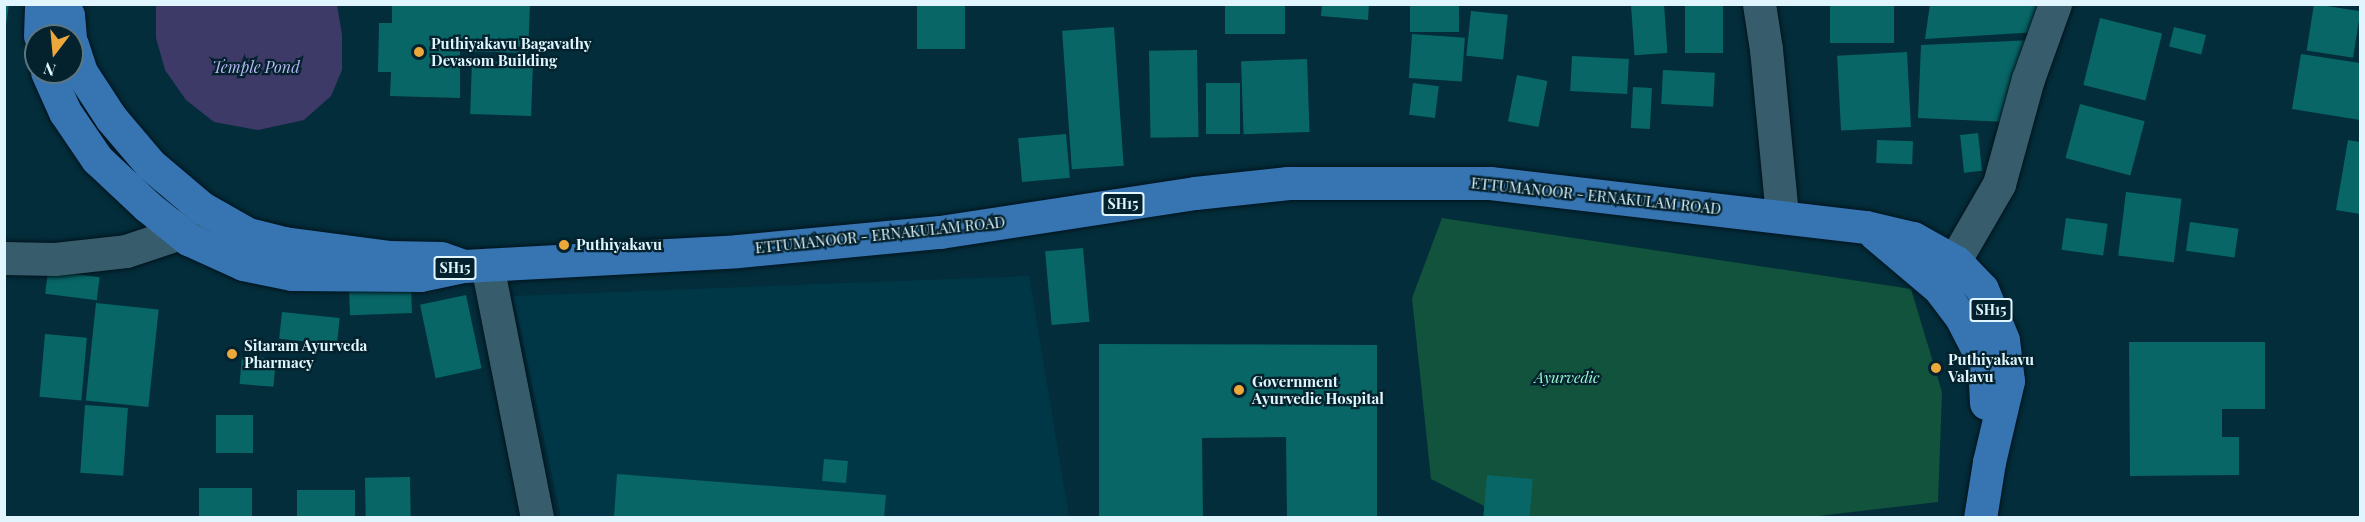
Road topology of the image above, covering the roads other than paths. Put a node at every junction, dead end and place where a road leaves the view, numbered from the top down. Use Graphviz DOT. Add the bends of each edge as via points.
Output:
graph roads {
  1 [pos="41,4"];
  2 [pos="63,4"];
  3 [pos="1759,4"];
  4 [pos="2055,4"];
  5 [pos="40,24"];
  6 [pos="69,24"];
  7 [pos="84,77"];
  8 [pos="52,84"];
  9 [pos="202,208"];
  10 [pos="1782,216"];
  11 [pos="180,233"];
  12 [pos="4,258"];
  13 [pos="476,265"];
  14 [pos="1947,275"];
  15 [pos="537,518"];
  16 [pos="1980,518"];
  1 -- 5 [label="main road"];
  2 -- 6 [label="main road"];
  3 -- 10 [label="main road"];
  4 -- 14 [label="main road" via="2028,79 1999,184"];
  7 -- 9 [label="main road, ETTUMANOOR - ERNAKULAM ROAD / SH15" via="111,118 150,164"];
  8 -- 11 [label="main road, ETTUMANOOR - ERNAKULAM ROAD / SH15" via="65,112 97,159"];
  9 -- 11 [label="main road"];
  9 -- 13 [label="main road, ETTUMANOOR - ERNAKULAM ROAD / SH15" via="248,234 284,243"];
  10 -- 13 [label="main road, ETTUMANOOR - ERNAKULAM ROAD / SH15" via="1490,183 1288,183 1195,193 940,232 738,250"];
  10 -- 14 [label="main road, ETTUMANOOR - ERNAKULAM ROAD / SH15" via="1866,227 1913,238"];
  11 -- 12 [label="main road" via="126,251 55,259"];
  11 -- 13 [label="main road, ETTUMANOOR - ERNAKULAM ROAD / SH15" via="243,264 292,274 420,275"];
  13 -- 15 [label="main road"];
  14 -- 16 [label="main road, ETTUMANOOR - ERNAKULAM ROAD / SH15" via="1982,289 2003,340 2008,381"];
}
